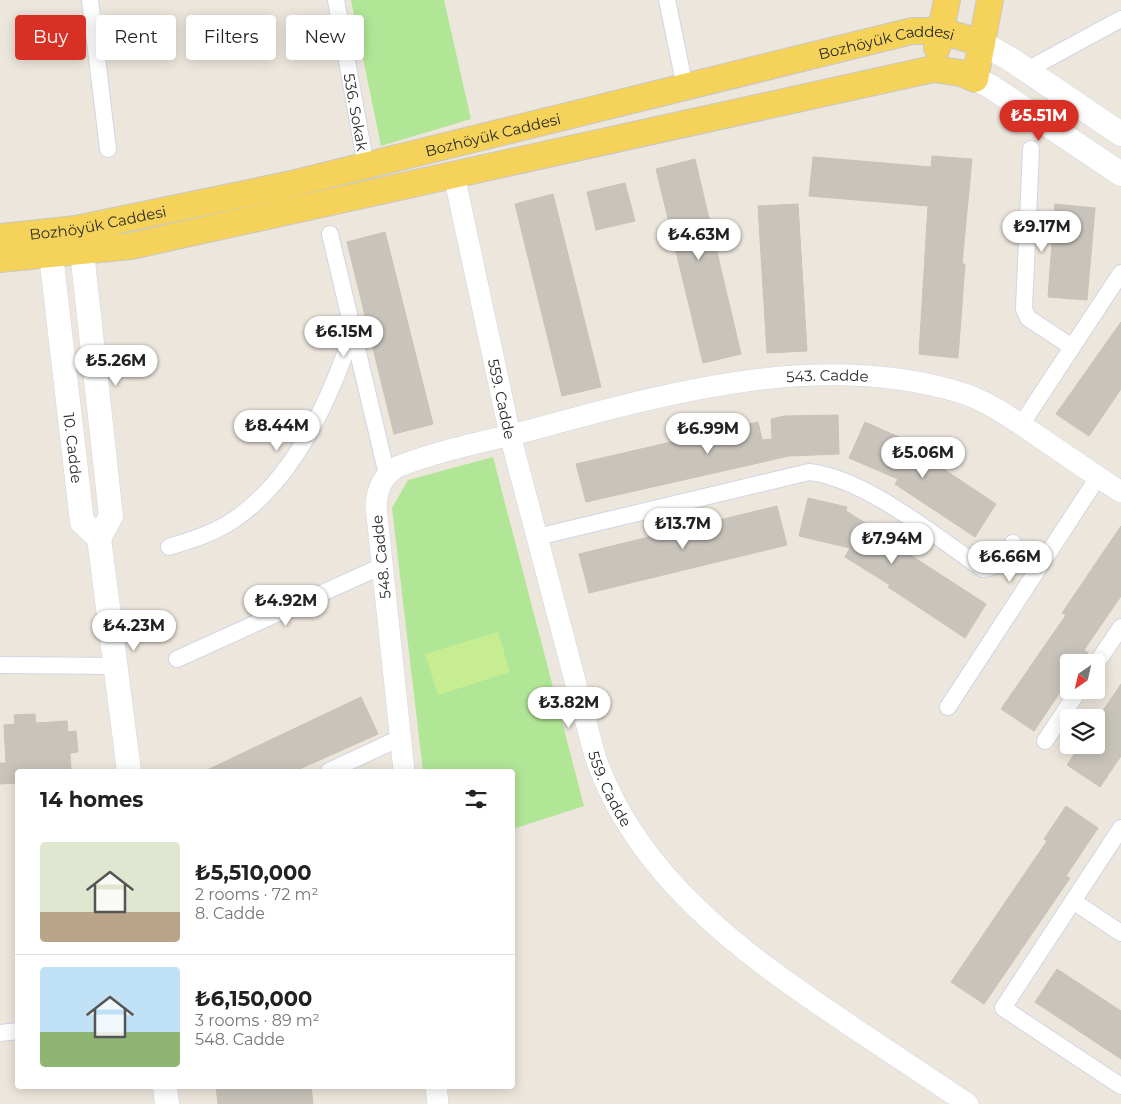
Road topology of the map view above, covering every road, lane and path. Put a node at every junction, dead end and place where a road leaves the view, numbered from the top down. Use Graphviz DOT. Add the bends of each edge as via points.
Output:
graph roads {
  1 [pos="90,0"];
  2 [pos="336,0"];
  3 [pos="667,0"];
  4 [pos="947,0"];
  5 [pos="990,0"];
  6 [pos="1121,19"];
  7 [pos="941,31"];
  8 [pos="982,43"];
  9 [pos="933,69"];
  10 [pos="1026,70"];
  11 [pos="975,79"];
  12 [pos="685,88"];
  13 [pos="1121,134"];
  14 [pos="108,149"];
  15 [pos="1031,149"];
  16 [pos="366,166"];
  17 [pos="1121,174"];
  18 [pos="454,175"];
  19 [pos="330,234"];
  20 [pos="0,237"];
  21 [pos="79,241"];
  22 [pos="48,244"];
  23 [pos="0,259"];
  24 [pos="1121,272"];
  25 [pos="353,330"];
  26 [pos="1072,347"];
  27 [pos="1021,425"];
  28 [pos="510,435"];
  29 [pos="387,475"];
  30 [pos="1098,477"];
  31 [pos="1121,492"];
  32 [pos="537,537"];
  33 [pos="99,538"];
  34 [pos="1012,543"];
  35 [pos="168,547"];
  36 [pos="382,566"];
  37 [pos="1121,627"];
  38 [pos="1103,654"];
  39 [pos="177,659"];
  40 [pos="0,665"];
  41 [pos="117,666"];
  42 [pos="1073,699"];
  43 [pos="948,707"];
  44 [pos="400,738"];
  45 [pos="1046,741"];
  46 [pos="129,769"];
  47 [pos="333,769"];
  48 [pos="404,769"];
  49 [pos="1121,828"];
  50 [pos="1073,901"];
  51 [pos="1121,933"];
  52 [pos="15,1031"];
  53 [pos="0,1033"];
  54 [pos="1120,1082"];
  55 [pos="165,1089"];
  56 [pos="436,1089"];
  57 [pos="167,1104"];
  58 [pos="438,1104"];
  59 [pos="968,1104"];
  1 -- 14 [label="street"];
  2 -- 16 [label="street, 536. Sokak"];
  3 -- 12 [label="street"];
  4 -- 7 [label="main road"];
  5 -- 8 [label="main road"];
  6 -- 10 [label="street"];
  7 -- 8 [label="main road, Bozhöyük Caddesi"];
  7 -- 9 [label="main road"];
  7 -- 12 [label="main road, Bozhöyük Caddesi" via="912,32"];
  8 -- 10 [label="main road"];
  8 -- 11 [label="main road"];
  9 -- 11 [label="main road, Bozhöyük Caddesi" via="961,73"];
  9 -- 18 [label="main road, Bozhöyük Caddesi"];
  10 -- 13 [label="main road"];
  11 -- 17 [label="main road"];
  12 -- 16 [label="main road, Bozhöyük Caddesi"];
  15 -- 26 [label="street" via="1024,309 1028,318"];
  16 -- 21 [label="main road, Bozhöyük Caddesi"];
  18 -- 21 [label="main road, Bozhöyük Caddesi" via="132,246"];
  18 -- 28 [label="street, 559. Cadde"];
  19 -- 25 [label="street"];
  20 -- 22 [label="main road, Bozhöyük Caddesi"];
  21 -- 22 [label="main road, Bozhöyük Caddesi"];
  21 -- 33 [label="main road, 10. Cadde" via="110,516"];
  22 -- 23 [label="main road, Bozhöyük Caddesi"];
  22 -- 33 [label="main road, 10. Cadde" via="82,522"];
  24 -- 26 [label="street"];
  25 -- 29 [label="street"];
  25 -- 35 [label="street" via="331,391 296,454 279,476 233,520 201,537"];
  26 -- 27 [label="street"];
  27 -- 28 [label="street, 543. Cadde" via="988,404 938,387 873,377 794,377 682,393"];
  27 -- 30 [label="street, 543. Cadde"];
  28 -- 29 [label="street" via="405,464"];
  28 -- 32 [label="street, 559. Cadde"];
  29 -- 36 [label="street, 548. Cadde" via="376,495"];
  30 -- 31 [label="street, 543. Cadde"];
  30 -- 43 [label="street"];
  32 -- 34 [label="street" via="809,472 858,486 983,568 993,567 1004,558"];
  32 -- 59 [label="street, 559. Cadde" via="595,756 608,790 636,838 675,886 739,946 792,986"];
  33 -- 41 [label="main road"];
  36 -- 39 [label="street"];
  36 -- 44 [label="street, 548. Cadde"];
  37 -- 38 [label="street"];
  40 -- 41 [label="street"];
  41 -- 46 [label="main road"];
  42 -- 45 [label="street"];
  44 -- 47 [label="street"];
  44 -- 48 [label="street, 548. Cadde"];
  49 -- 50 [label="street"];
  50 -- 51 [label="street"];
  50 -- 54 [label="street" via="1003,1008"];
  52 -- 53 [label="street"];
  55 -- 57 [label="main road"];
  56 -- 58 [label="street"];
}
